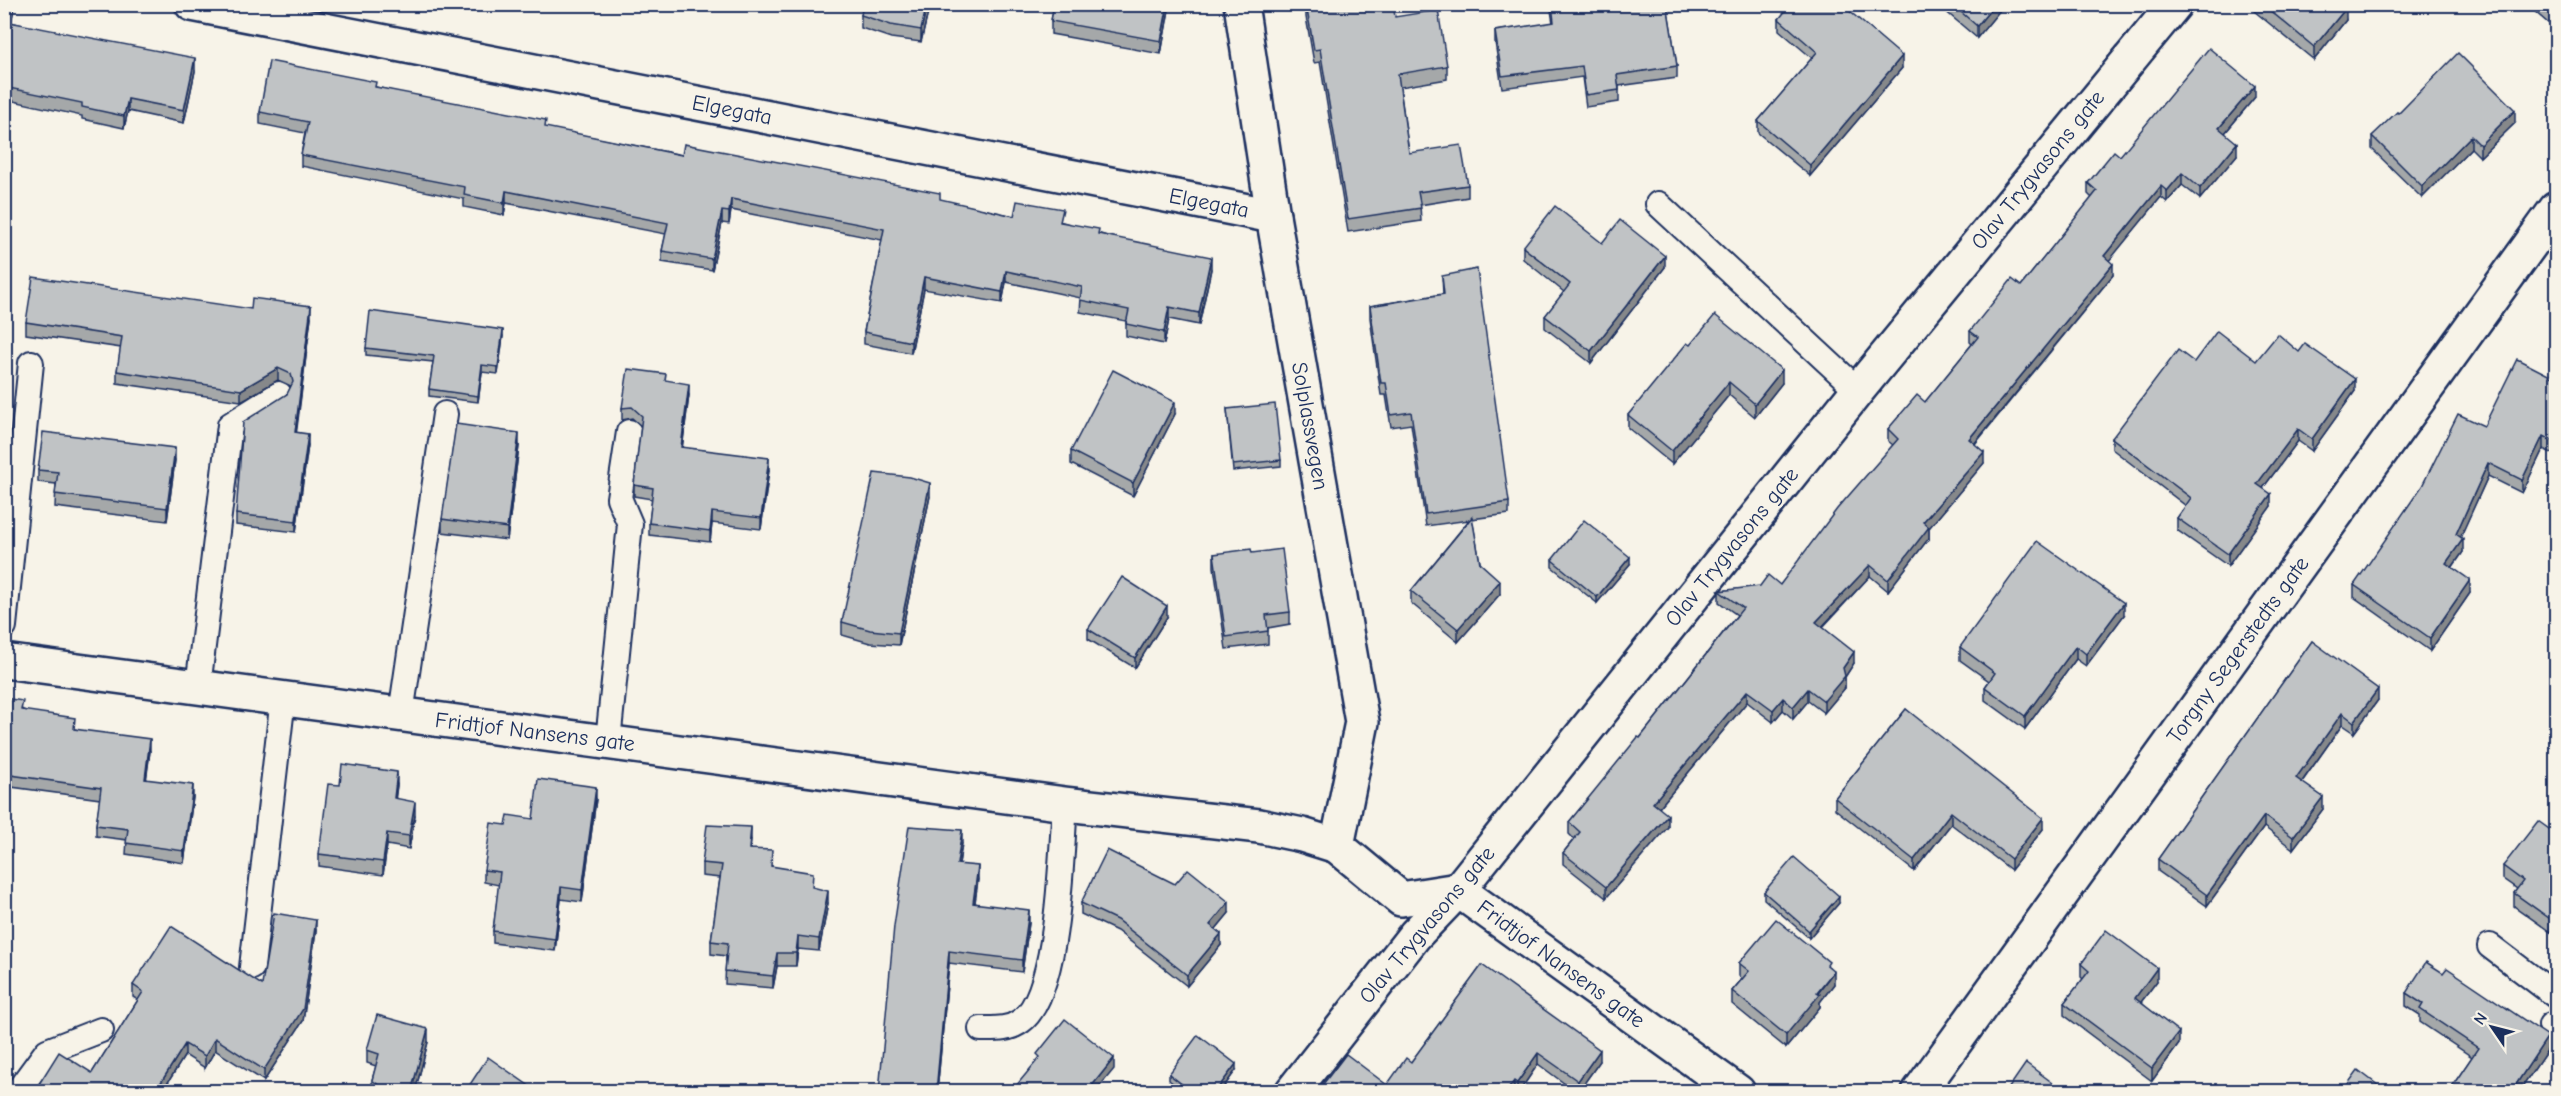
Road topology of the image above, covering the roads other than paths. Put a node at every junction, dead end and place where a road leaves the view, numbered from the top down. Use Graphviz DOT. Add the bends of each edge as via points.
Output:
graph roads {
  1 [pos="192,4"];
  2 [pos="1240,4"];
  3 [pos="2175,4"];
  4 [pos="229,8"];
  5 [pos="1658,204"];
  6 [pos="2556,209"];
  7 [pos="1273,216"];
  8 [pos="31,363"];
  9 [pos="1858,390"];
  10 [pos="279,394"];
  11 [pos="444,414"];
  12 [pos="629,432"];
  13 [pos="4,626"];
  14 [pos="4,662"];
  15 [pos="198,687"];
  16 [pos="283,698"];
  17 [pos="401,714"];
  18 [pos="608,741"];
  19 [pos="1065,804"];
  20 [pos="1337,846"];
  21 [pos="1458,890"];
  22 [pos="2490,946"];
  23 [pos="252,967"];
  24 [pos="2556,996"];
  25 [pos="981,1029"];
  26 [pos="101,1030"];
  27 [pos="17,1092"];
  28 [pos="1292,1092"];
  29 [pos="1738,1092"];
  30 [pos="1919,1092"];
  1 -- 4 [label="street, Elgegata"];
  2 -- 7 [label="street, Solplassvegen"];
  3 -- 9 [label="street, Olav Trygvasons gate"];
  4 -- 7 [label="street, Elgegata"];
  5 -- 9 [label="lane"];
  6 -- 30 [label="street, Torgny Segerstedts gate"];
  7 -- 20 [label="street, Solplassvegen" via="1362,722"];
  8 -- 13 [label="lane"];
  9 -- 21 [label="street, Olav Trygvasons gate"];
  10 -- 15 [label="lane" via="230,425"];
  11 -- 17 [label="lane"];
  12 -- 18 [label="lane" via="619,498 630,524"];
  14 -- 15 [label="street, Fridtjof Nansens gate"];
  15 -- 16 [label="street, Fridtjof Nansens gate"];
  16 -- 17 [label="street, Fridtjof Nansens gate"];
  16 -- 23 [label="lane"];
  17 -- 18 [label="street, Fridtjof Nansens gate"];
  18 -- 19 [label="street, Fridtjof Nansens gate"];
  19 -- 20 [label="street, Fridtjof Nansens gate" via="1259,826"];
  19 -- 25 [label="lane" via="1052,949 1041,994 1022,1021 1004,1029"];
  20 -- 21 [label="street, Fridtjof Nansens gate" via="1401,899"];
  21 -- 28 [label="street, Olav Trygvasons gate" via="1415,935"];
  21 -- 29 [label="street, Fridtjof Nansens gate"];
  22 -- 24 [label="lane"];
  26 -- 27 [label="lane" via="47,1051"];
}
